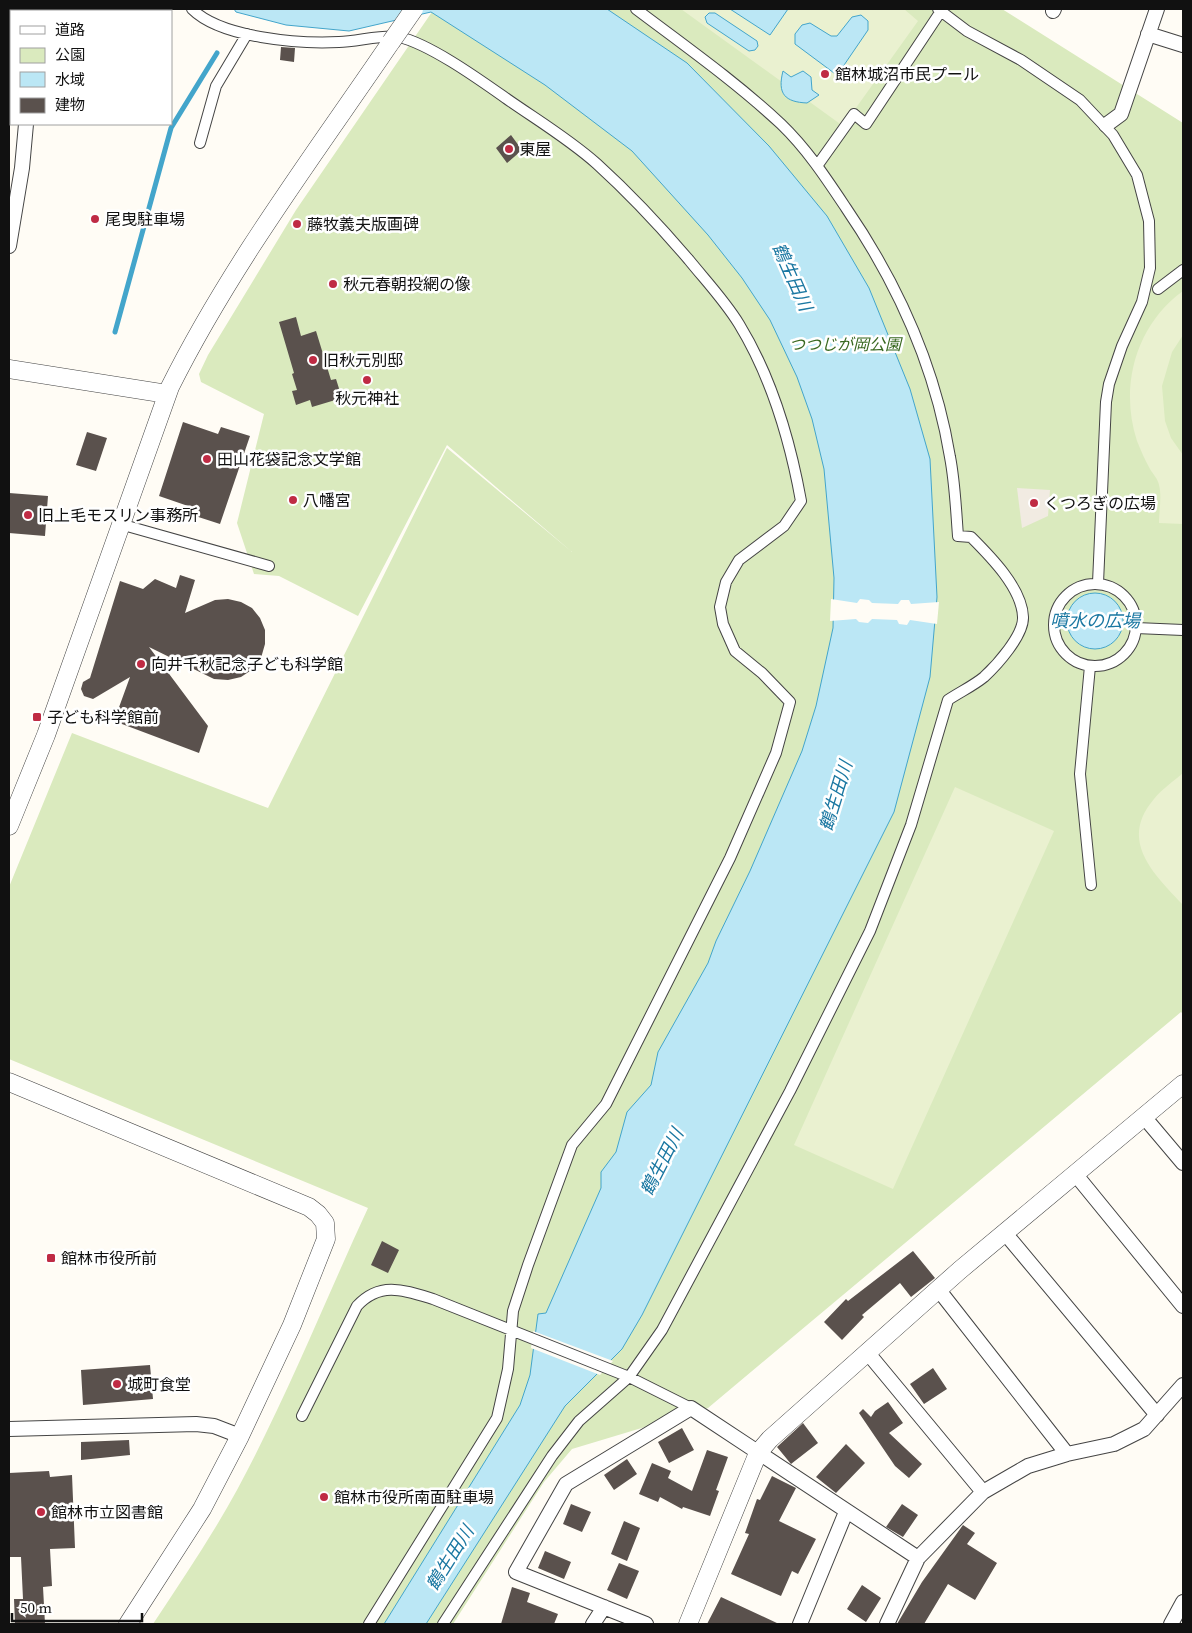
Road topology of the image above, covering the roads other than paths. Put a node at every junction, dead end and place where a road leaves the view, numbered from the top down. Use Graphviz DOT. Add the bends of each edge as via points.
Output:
graph roads {
  1 [pos="192,9"];
  2 [pos="414,9"];
  3 [pos="636,9"];
  4 [pos="1157,9"];
  5 [pos="939,10"];
  6 [pos="247,34"];
  7 [pos="1148,34"];
  8 [pos="1183,45"];
  9 [pos="26,125"];
  10 [pos="1106,125"];
  11 [pos="200,143"];
  12 [pos="817,166"];
  13 [pos="9,246"];
  14 [pos="1183,270"];
  15 [pos="1158,289"];
  16 [pos="9,369"];
  17 [pos="167,394"];
  18 [pos="120,524"];
  19 [pos="269,566"];
  20 [pos="1098,583"];
  21 [pos="1136,628"];
  22 [pos="1183,630"];
  23 [pos="1090,666"];
  24 [pos="9,826"];
  25 [pos="1091,885"];
  26 [pos="9,1082"];
  27 [pos="1183,1084"];
  28 [pos="1145,1118"];
  29 [pos="1183,1163"];
  30 [pos="1076,1174"];
  31 [pos="1005,1233"];
  32 [pos="938,1289"];
  33 [pos="1183,1306"];
  34 [pos="511,1330"];
  35 [pos="867,1352"];
  36 [pos="629,1377"];
  37 [pos="1183,1386"];
  38 [pos="691,1408"];
  39 [pos="1156,1415"];
  40 [pos="302,1416"];
  41 [pos="9,1429"];
  42 [pos="240,1436"];
  43 [pos="758,1453"];
  44 [pos="1067,1454"];
  45 [pos="983,1492"];
  46 [pos="846,1512"];
  47 [pos="918,1558"];
  48 [pos="1183,1602"];
  49 [pos="604,1607"];
  50 [pos="128,1624"];
  51 [pos="370,1624"];
  52 [pos="443,1624"];
  53 [pos="593,1624"];
  54 [pos="646,1624"];
  55 [pos="688,1624"];
  56 [pos="800,1624"];
  57 [pos="887,1624"];
  58 [pos="1171,1624"];
  1 -- 6 [label="street" via="202,19"];
  2 -- 17 [label="street, bridge" via="230,277"];
  3 -- 12 [label="street" via="782,125"];
  4 -- 7 [label="street"];
  5 -- 10 [label="street" via="967,31 998,45 1065,90"];
  5 -- 12 [label="street" via="866,124 854,114"];
  6 -- 11 [label="street" via="216,86"];
  6 -- 34 [label="street" via="338,42 398,37 474,77 568,141 663,229 739,325 777,405 792,453 801,501 784,526 739,560 726,582 720,607 722,624 735,651 790,702 776,753 730,858 606,1104 572,1144 528,1265 513,1312"];
  7 -- 8 [label="street"];
  7 -- 10 [label="street" via="1122,114"];
  9 -- 13 [label="street"];
  10 -- 20 [label="street" via="1126,154 1139,181 1147,209 1151,244 1145,291 1122,346 1106,402"];
  12 -- 36 [label="street" via="883,264 918,337 933,381 950,457 958,536 971,537 998,565 1021,605 1023,618 1016,639 995,666 948,700 912,825 870,932 734,1198 662,1330"];
  14 -- 15 [label="street"];
  16 -- 17 [label="street"];
  17 -- 18 [label="street"];
  18 -- 19 [label="street"];
  18 -- 24 [label="street" via="46,735"];
  20 -- 21 [label="street" via="1124,594 1135,613"];
  20 -- 23 [label="street" via="1084,585 1071,592 1061,602 1054,621 1056,638 1064,651 1075,661"];
  21 -- 22 [label="street"];
  21 -- 23 [label="street" via="1129,648 1118,659"];
  23 -- 25 [label="street" via="1080,774"];
  26 -- 42 [label="street" via="309,1207 325,1223 324,1248"];
  27 -- 28 [label="street"];
  28 -- 29 [label="street"];
  28 -- 30 [label="street"];
  30 -- 31 [label="street"];
  30 -- 33 [label="street"];
  31 -- 32 [label="street"];
  31 -- 39 [label="street"];
  32 -- 35 [label="street"];
  32 -- 44 [label="street"];
  34 -- 36 [label="street"];
  34 -- 40 [label="street" via="401,1289 377,1291 363,1300 353,1313"];
  34 -- 51 [label="street" via="508,1369 496,1418"];
  35 -- 43 [label="street"];
  35 -- 45 [label="street"];
  36 -- 38 [label="street"];
  36 -- 52 [label="street" via="579,1421 552,1456"];
  37 -- 39 [label="street"];
  38 -- 43 [label="street"];
  38 -- 49 [label="street" via="566,1484 516,1572"];
  39 -- 44 [label="street" via="1144,1429 1114,1444"];
  41 -- 42 [label="street" via="196,1424 214,1426"];
  42 -- 50 [label="street" via="202,1510"];
  43 -- 46 [label="street"];
  43 -- 55 [label="street"];
  44 -- 45 [label="street" via="1028,1466"];
  45 -- 47 [label="street"];
  46 -- 47 [label="street"];
  46 -- 56 [label="street"];
  47 -- 57 [label="street"];
  48 -- 58 [label="street"];
  49 -- 53 [label="street"];
  49 -- 54 [label="street"];
}
